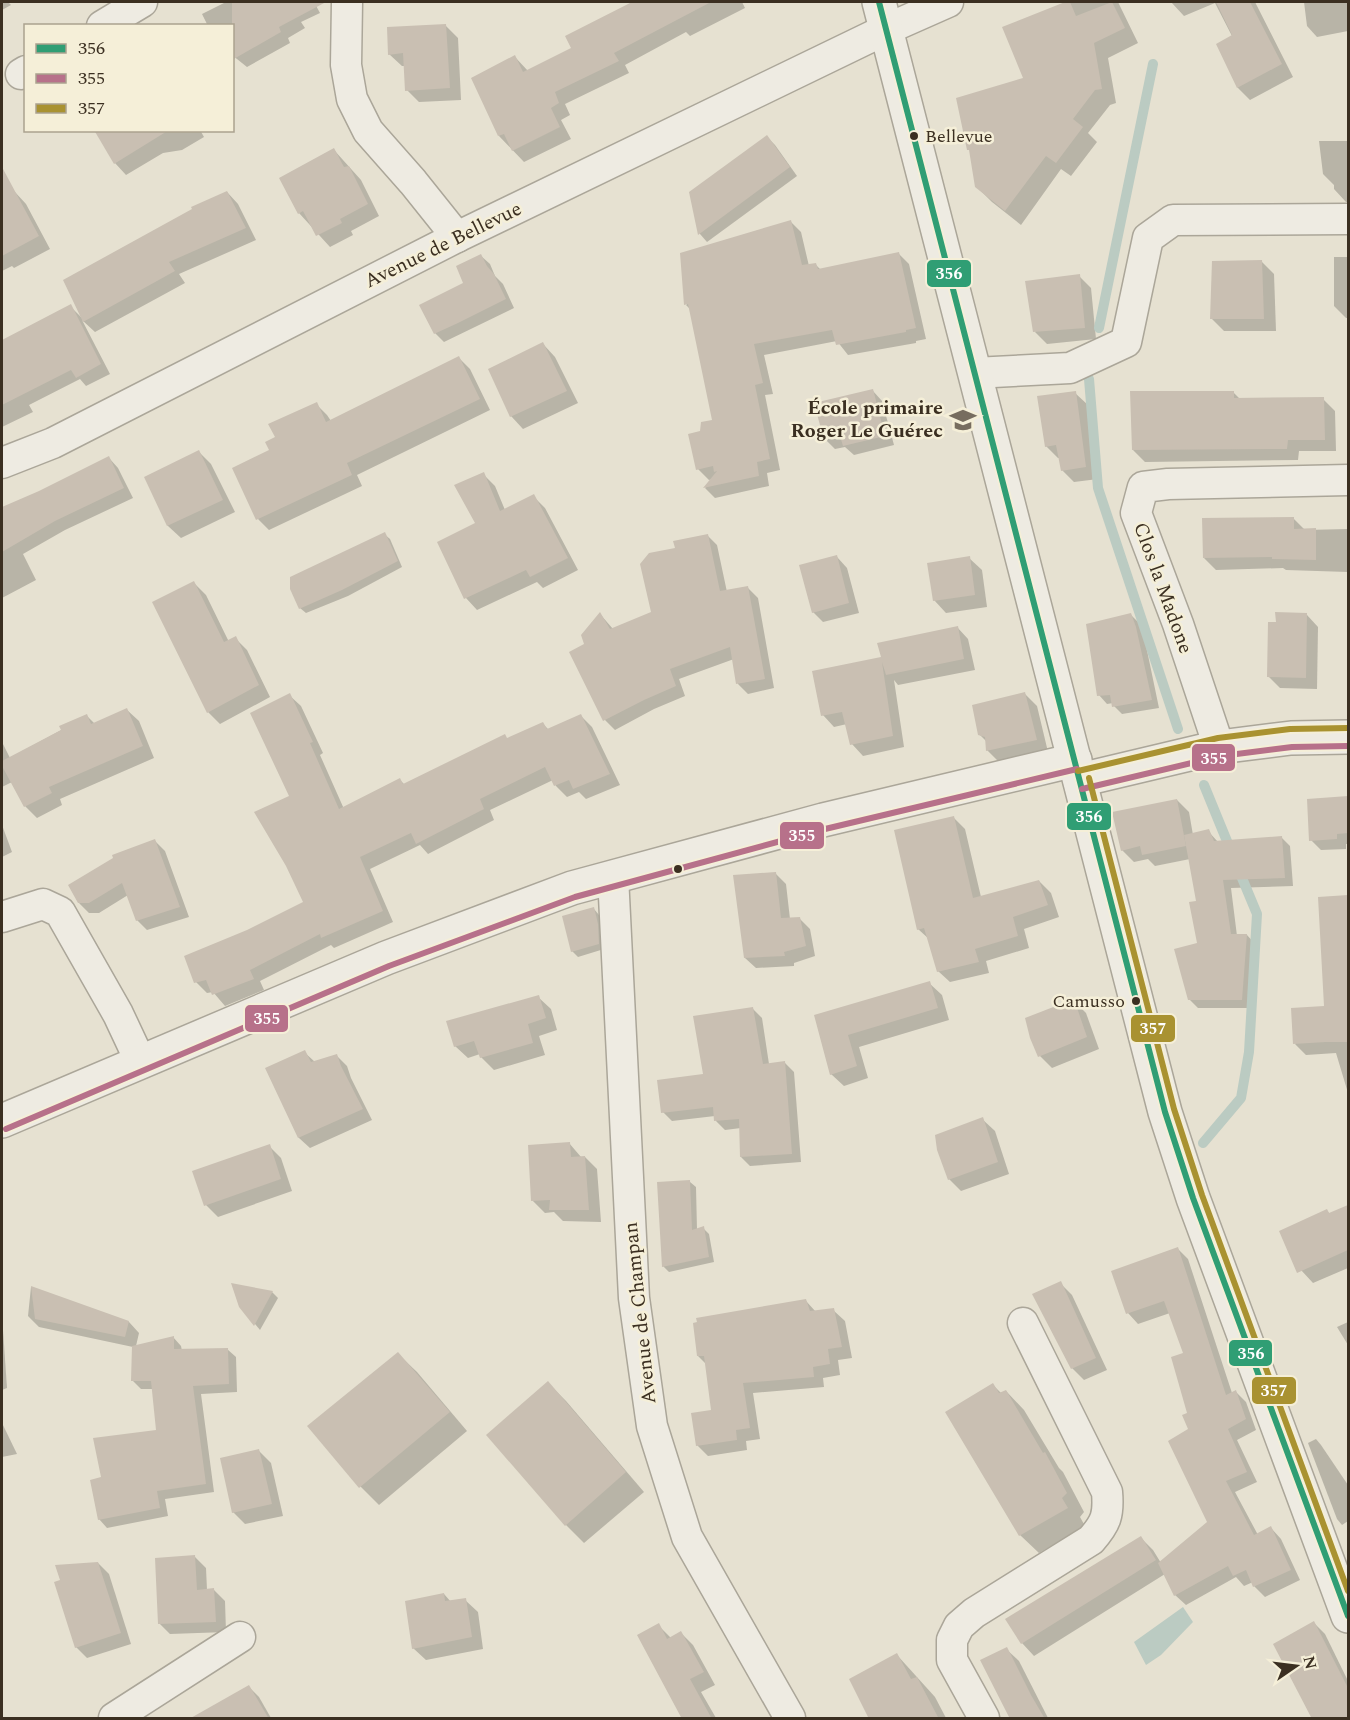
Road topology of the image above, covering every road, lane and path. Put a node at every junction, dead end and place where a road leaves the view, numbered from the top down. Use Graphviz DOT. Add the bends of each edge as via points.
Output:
graph roads {
  1 [pos="142,2"];
  2 [pos="347,2"];
  3 [pos="948,2"];
  4 [pos="883,15"];
  5 [pos="105,24"];
  6 [pos="1348,219"];
  7 [pos="457,237"];
  8 [pos="974,373"];
  9 [pos="2,463"];
  10 [pos="1348,480"];
  11 [pos="1348,737"];
  12 [pos="1219,747"];
  13 [pos="1077,770"];
  14 [pos="613,876"];
  15 [pos="2,917"];
  16 [pos="141,1063"];
  17 [pos="2,1121"];
  18 [pos="1023,1323"];
  19 [pos="1348,1616"];
  20 [pos="240,1637"];
  21 [pos="114,1719"];
  22 [pos="790,1719"];
  23 [pos="984,1719"];
  1 -- 5 [label="street"];
  2 -- 7 [label="street" via="346,65 352,99 369,131"];
  3 -- 4 [label="street, Avenue de Bellevue"];
  4 -- 7 [label="street, Avenue de Bellevue"];
  4 -- 8 [label="street"];
  6 -- 8 [label="street" via="1173,220 1148,238 1126,342 1070,368"];
  7 -- 9 [label="street, Avenue de Bellevue" via="53,443"];
  8 -- 13 [label="street"];
  10 -- 12 [label="street, Clos la Madone" via="1168,484 1143,488 1136,513"];
  11 -- 12 [label="street" via="1291,738"];
  12 -- 13 [label="street"];
  13 -- 14 [label="street" via="823,820"];
  13 -- 19 [label="street" via="1162,1101 1193,1198"];
  14 -- 16 [label="street" via="386,958"];
  14 -- 22 [label="street, Avenue de Champan" via="634,1298 652,1426 687,1537"];
  15 -- 16 [label="street" via="43,904 60,912"];
  16 -- 17 [label="street"];
  18 -- 23 [label="street" via="1107,1492 1108,1510 1103,1527 1091,1540 959,1626 952,1640 952,1660"];
  20 -- 21 [label="street"];
}
